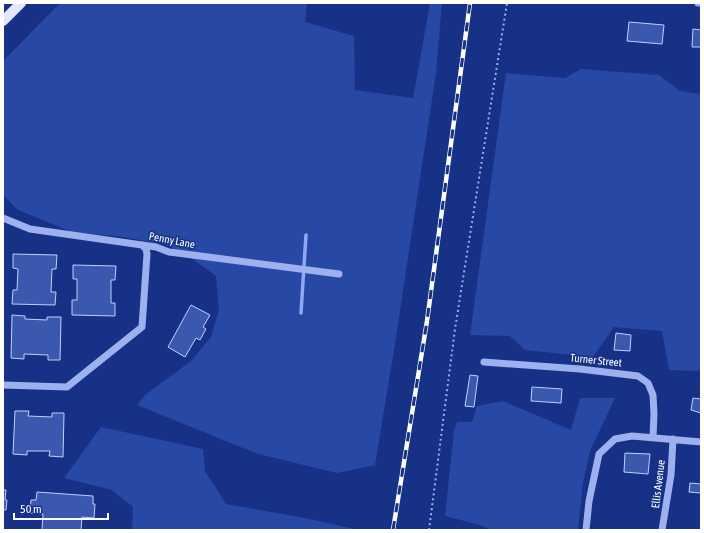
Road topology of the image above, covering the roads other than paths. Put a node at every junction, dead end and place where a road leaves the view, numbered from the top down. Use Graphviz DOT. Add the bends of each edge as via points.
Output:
graph roads {
  1 [pos="21,3"];
  2 [pos="3,21"];
  3 [pos="3,218"];
  4 [pos="142,245"];
  5 [pos="339,274"];
  6 [pos="484,362"];
  7 [pos="3,385"];
  8 [pos="653,437"];
  9 [pos="673,439"];
  10 [pos="701,442"];
  11 [pos="586,530"];
  12 [pos="662,530"];
  1 -- 2 [label="main road"];
  3 -- 4 [label="street, Penny Lane" via="30,229"];
  4 -- 5 [label="street, Penny Lane" via="170,252"];
  4 -- 7 [label="street" via="147,254 142,327 67,387"];
  6 -- 8 [label="street, Turner Street" via="638,376 648,383 653,395"];
  8 -- 9 [label="street"];
  8 -- 11 [label="street" via="632,436 615,439 599,454"];
  9 -- 10 [label="street"];
  9 -- 12 [label="street, Ellis Avenue" via="671,475"];
}
